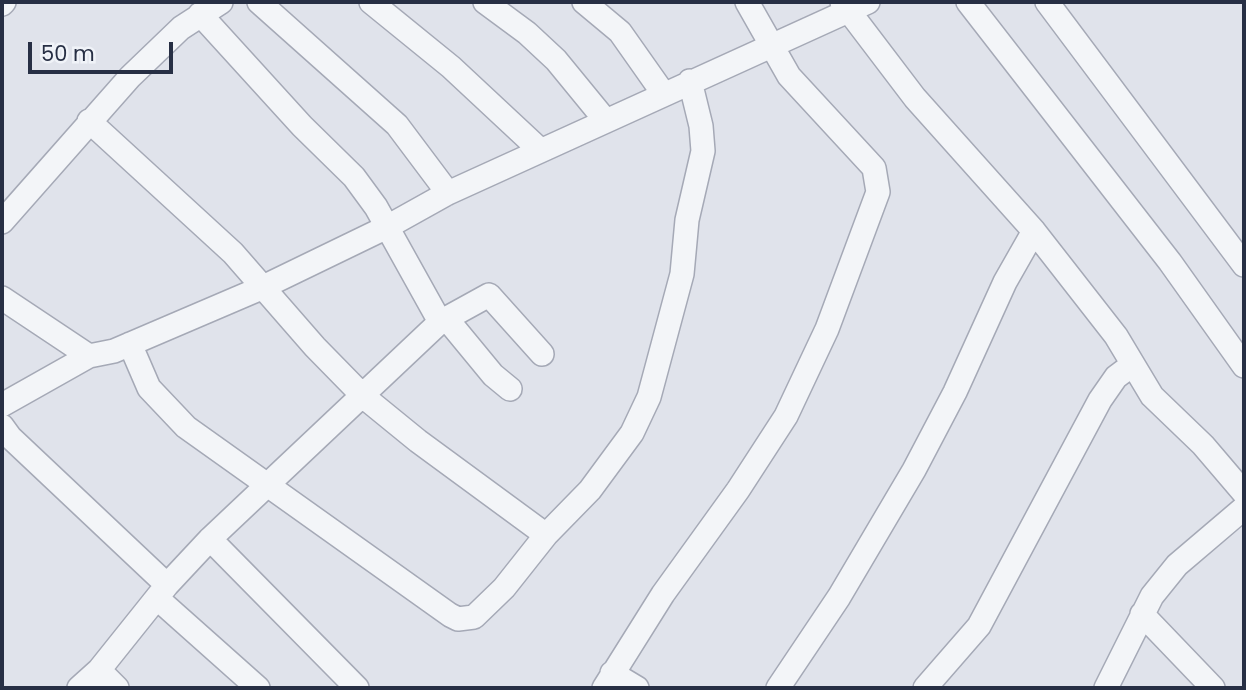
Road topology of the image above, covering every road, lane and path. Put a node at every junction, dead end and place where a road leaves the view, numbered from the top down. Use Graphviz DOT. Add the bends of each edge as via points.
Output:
graph roads {
  1 [pos="221,2"];
  2 [pos="259,2"];
  3 [pos="371,2"];
  4 [pos="485,2"];
  5 [pos="584,2"];
  6 [pos="747,2"];
  7 [pos="968,2"];
  8 [pos="1047,2"];
  9 [pos="853,5"];
  10 [pos="200,13"];
  11 [pos="773,46"];
  12 [pos="690,81"];
  13 [pos="663,93"];
  14 [pos="89,121"];
  15 [pos="606,121"];
  16 [pos="540,150"];
  17 [pos="447,193"];
  18 [pos="2,222"];
  19 [pos="387,227"];
  20 [pos="1034,230"];
  21 [pos="1244,265"];
  22 [pos="264,286"];
  23 [pos="2,298"];
  24 [pos="443,320"];
  25 [pos="130,344"];
  26 [pos="542,354"];
  27 [pos="89,356"];
  28 [pos="1132,365"];
  29 [pos="1244,366"];
  30 [pos="510,389"];
  31 [pos="364,397"];
  32 [pos="2,405"];
  33 [pos="2,425"];
  34 [pos="267,486"];
  35 [pos="1244,493"];
  36 [pos="1244,509"];
  37 [pos="546,535"];
  38 [pos="210,539"];
  39 [pos="162,592"];
  40 [pos="1142,614"];
  41 [pos="99,670"];
  42 [pos="608,681"];
  43 [pos="79,688"];
  44 [pos="117,688"];
  45 [pos="258,688"];
  46 [pos="357,688"];
  47 [pos="637,688"];
  48 [pos="778,688"];
  49 [pos="925,688"];
  50 [pos="1106,688"];
  51 [pos="1213,688"];
  1 -- 10 [label="street"];
  2 -- 17 [label="street" via="397,125"];
  3 -- 16 [label="street" via="471,84"];
  4 -- 15 [label="street" via="556,60"];
  5 -- 13 [label="street" via="620,32"];
  6 -- 11 [label="street"];
  7 -- 29 [label="street" via="1170,262"];
  8 -- 21 [label="street"];
  9 -- 11 [label="street"];
  9 -- 20 [label="street" via="915,99"];
  10 -- 14 [label="street" via="160,47"];
  10 -- 19 [label="street" via="354,177"];
  11 -- 12 [label="street"];
  11 -- 42 [label="street" via="797,85 874,168 878,192 827,329 786,416"];
  12 -- 13 [label="street"];
  12 -- 37 [label="street" via="703,150 687,220 680,283 649,397 632,433 603,473"];
  13 -- 15 [label="street"];
  14 -- 18 [label="street"];
  14 -- 22 [label="street" via="204,224"];
  15 -- 16 [label="street"];
  16 -- 17 [label="street"];
  17 -- 19 [label="street"];
  19 -- 22 [label="street"];
  19 -- 24 [label="street"];
  20 -- 28 [label="street" via="1115,335"];
  20 -- 48 [label="street" via="914,470 839,597"];
  22 -- 25 [label="street"];
  22 -- 31 [label="street"];
  23 -- 27 [label="street"];
  24 -- 26 [label="street" via="489,295"];
  24 -- 30 [label="street"];
  24 -- 31 [label="street"];
  25 -- 27 [label="street"];
  25 -- 34 [label="street" via="149,388 164,408"];
  27 -- 32 [label="street"];
  28 -- 35 [label="street" via="1152,396"];
  28 -- 49 [label="street" via="1116,377 1100,400 979,626"];
  31 -- 34 [label="street"];
  31 -- 37 [label="street"];
  33 -- 39 [label="street" via="9,438"];
  34 -- 37 [label="street" via="458,618 481,613"];
  34 -- 38 [label="street"];
  36 -- 40 [label="street" via="1177,565"];
  38 -- 39 [label="street"];
  38 -- 46 [label="street"];
  39 -- 41 [label="street"];
  39 -- 45 [label="street"];
  40 -- 50 [label="street"];
  40 -- 51 [label="street"];
  41 -- 43 [label="street"];
  41 -- 44 [label="street"];
  42 -- 47 [label="street"];
}
